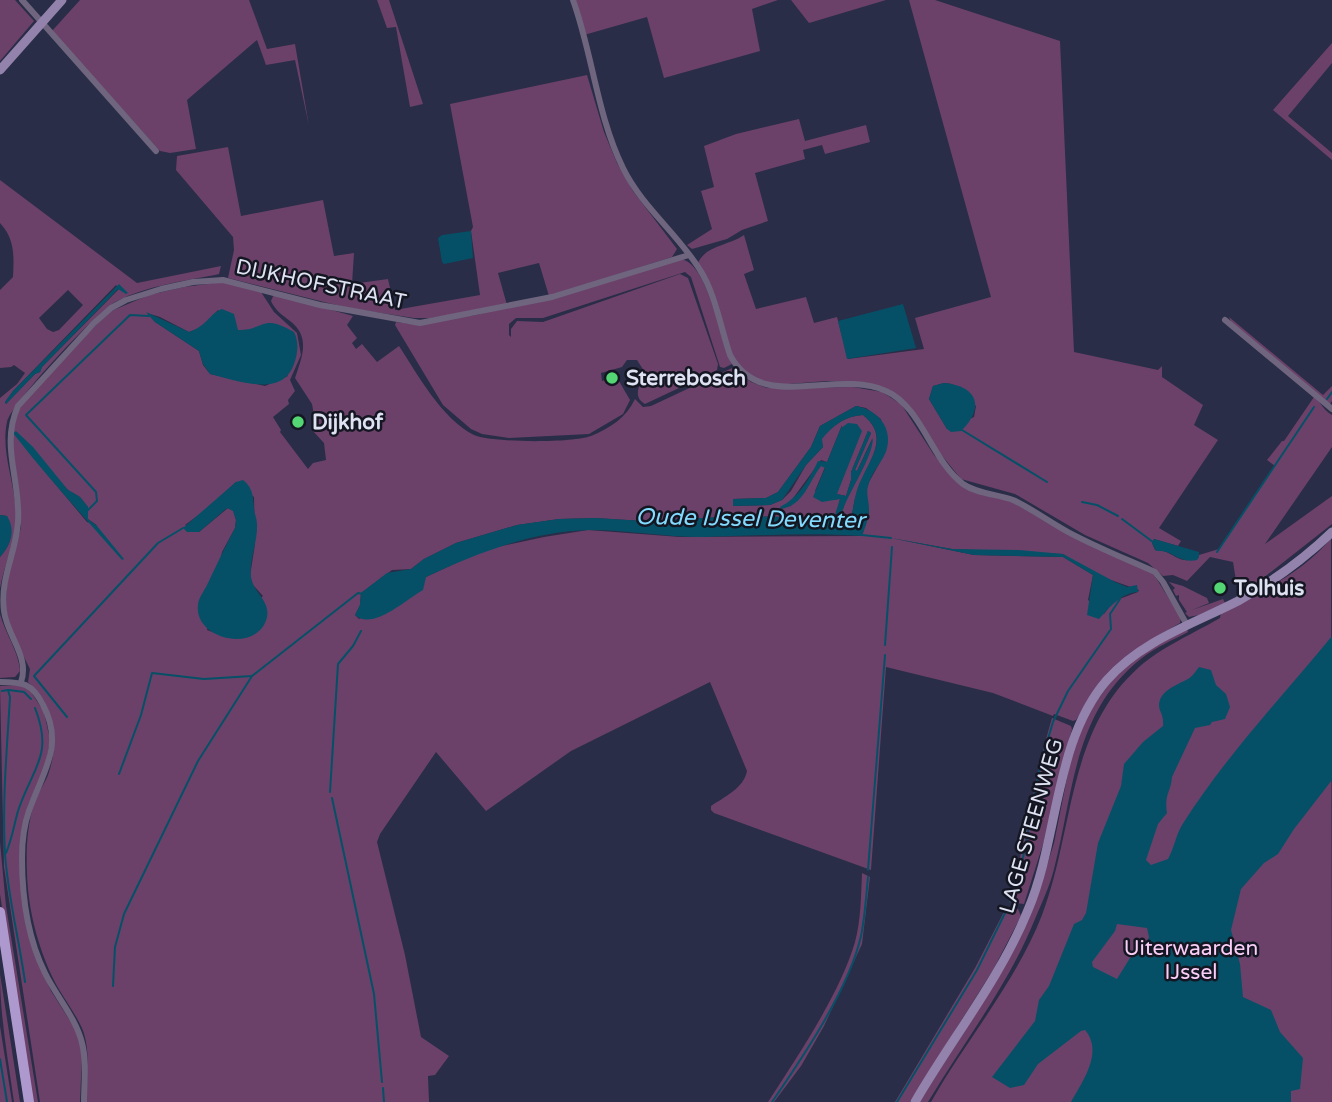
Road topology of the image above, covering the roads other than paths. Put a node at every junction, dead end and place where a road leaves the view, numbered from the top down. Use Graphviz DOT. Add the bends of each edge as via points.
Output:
graph roads {
  1 [pos="22,0"];
  2 [pos="62,0"];
  3 [pos="573,0"];
  4 [pos="42,22"];
  5 [pos="0,70"];
  6 [pos="156,151"];
  7 [pos="689,255"];
  8 [pos="1226,320"];
  9 [pos="1332,409"];
  10 [pos="1332,532"];
  11 [pos="1187,625"];
  12 [pos="0,682"];
  13 [pos="22,682"];
  14 [pos="0,912"];
  15 [pos="0,957"];
  16 [pos="22,1102"];
  17 [pos="29,1102"];
  18 [pos="84,1102"];
  19 [pos="915,1102"];
  1 -- 4 [label="street"];
  2 -- 4 [label="street"];
  3 -- 7 [label="street" via="607,132 624,170"];
  4 -- 5 [label="street"];
  4 -- 6 [label="street"];
  7 -- 11 [label="street" via="706,281 730,355 745,375 767,386 851,384 894,395 962,483 1016,502 1155,572"];
  7 -- 13 [label="street, DIJKHOFSTRAAT" via="552,297 420,323 320,305 223,280 161,289 111,308 18,406 7,430 19,519 3,596 7,629 23,663"];
  8 -- 9 [label="street"];
  10 -- 11 [label="street, LAGE STEENWEG" via="1264,585"];
  11 -- 19 [label="street, LAGE STEENWEG" via="1128,660 1105,682 1088,709 1072,744 1029,908 1003,962"];
  12 -- 13 [label="street"];
  13 -- 18 [label="street" via="42,703 51,723 52,741 46,774 24,834 24,897 41,965 82,1041"];
  14 -- 17 [label="main road"];
  15 -- 16 [label="main road"];
}
